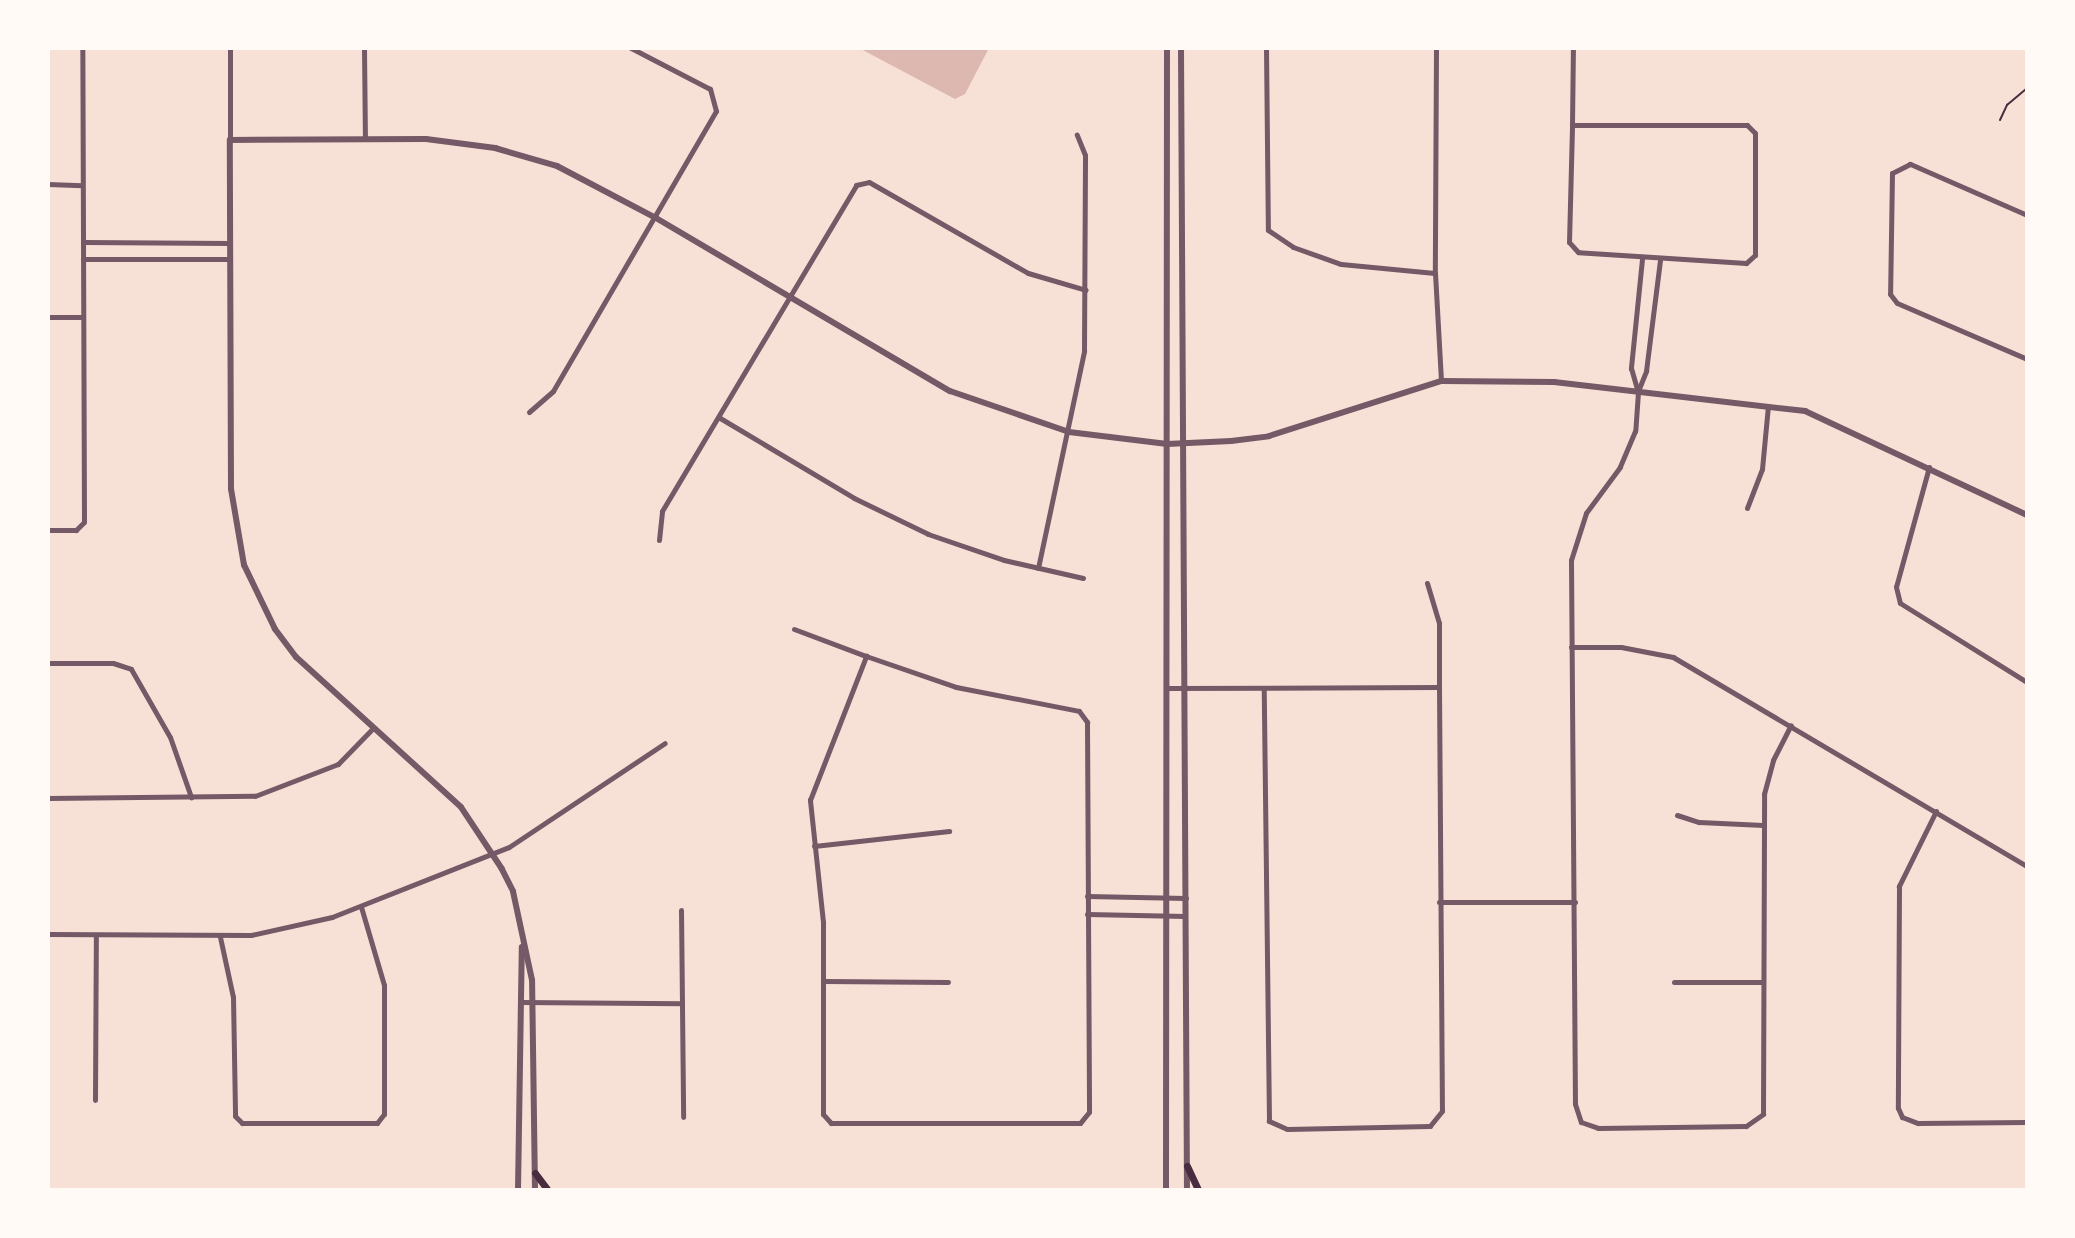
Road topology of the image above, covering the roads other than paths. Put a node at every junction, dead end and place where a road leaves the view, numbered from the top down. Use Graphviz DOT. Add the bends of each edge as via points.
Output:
graph roads {
  1 [pos="82,48"];
  2 [pos="230,48"];
  3 [pos="364,48"];
  4 [pos="631,48"];
  5 [pos="1167,48"];
  6 [pos="1181,48"];
  7 [pos="1266,48"];
  8 [pos="1436,48"];
  9 [pos="1573,48"];
  10 [pos="1572,125"];
  11 [pos="1077,135"];
  12 [pos="365,139"];
  13 [pos="230,140"];
  14 [pos="48,184"];
  15 [pos="82,185"];
  16 [pos="2027,215"];
  17 [pos="656,218"];
  18 [pos="83,242"];
  19 [pos="229,243"];
  20 [pos="83,259"];
  21 [pos="229,259"];
  22 [pos="1642,259"];
  23 [pos="1660,260"];
  24 [pos="1435,273"];
  25 [pos="1086,290"];
  26 [pos="789,298"];
  27 [pos="48,317"];
  28 [pos="83,317"];
  29 [pos="2027,358"];
  30 [pos="1441,381"];
  31 [pos="1638,392"];
  32 [pos="1768,405"];
  33 [pos="529,412"];
  34 [pos="720,418"];
  35 [pos="1069,432"];
  36 [pos="1186,443"];
  37 [pos="1167,444"];
  38 [pos="1929,466"];
  39 [pos="1747,508"];
  40 [pos="2027,514"];
  41 [pos="48,530"];
  42 [pos="659,540"];
  43 [pos="1038,568"];
  44 [pos="1083,578"];
  45 [pos="1427,583"];
  46 [pos="794,629"];
  47 [pos="1571,647"];
  48 [pos="866,656"];
  49 [pos="48,663"];
  50 [pos="2027,682"];
  51 [pos="1439,687"];
  52 [pos="1168,688"];
  53 [pos="1185,688"];
  54 [pos="1264,688"];
  55 [pos="1791,725"];
  56 [pos="373,728"];
  57 [pos="665,743"];
  58 [pos="191,797"];
  59 [pos="48,798"];
  60 [pos="1936,811"];
  61 [pos="1677,815"];
  62 [pos="1763,825"];
  63 [pos="949,831"];
  64 [pos="814,846"];
  65 [pos="494,855"];
  66 [pos="2027,866"];
  67 [pos="1087,896"];
  68 [pos="1166,897"];
  69 [pos="1186,898"];
  70 [pos="1439,902"];
  71 [pos="1575,902"];
  72 [pos="361,907"];
  73 [pos="681,910"];
  74 [pos="1087,914"];
  75 [pos="1165,916"];
  76 [pos="1185,916"];
  77 [pos="48,934"];
  78 [pos="96,935"];
  79 [pos="220,937"];
  80 [pos="523,943"];
  81 [pos="824,981"];
  82 [pos="948,982"];
  83 [pos="1674,982"];
  84 [pos="1763,982"];
  85 [pos="520,1002"];
  86 [pos="533,1002"];
  87 [pos="682,1003"];
  88 [pos="519,1080"];
  89 [pos="533,1081"];
  90 [pos="95,1100"];
  91 [pos="683,1117"];
  92 [pos="2027,1122"];
  93 [pos="1187,1166"];
  94 [pos="535,1173"];
  95 [pos="518,1190"];
  96 [pos="535,1190"];
  97 [pos="548,1190"];
  98 [pos="1166,1190"];
  99 [pos="1187,1190"];
  100 [pos="1198,1190"];
  1 -- 15 [label="street"];
  2 -- 13 [label="street"];
  3 -- 12 [label="street"];
  4 -- 17 [label="street" via="710,89 717,103"];
  5 -- 37 [label="street"];
  6 -- 36 [label="street"];
  7 -- 24 [label="street" via="1268,230 1293,247 1341,264"];
  8 -- 24 [label="street"];
  9 -- 10 [label="street"];
  10 -- 22 [label="street" via="1569,242 1578,252"];
  10 -- 23 [label="street" via="1747,125 1755,133 1755,255 1746,263"];
  11 -- 25 [label="street" via="1085,155"];
  12 -- 13 [label="street"];
  12 -- 17 [label="street" via="463,142 520,154 568,172"];
  13 -- 19 [label="street"];
  14 -- 15 [label="street"];
  15 -- 18 [label="street"];
  16 -- 29 [label="street" via="1910,164 1892,173 1890,294 1897,303"];
  17 -- 26 [label="street"];
  17 -- 33 [label="street" via="553,391"];
  18 -- 19 [label="street"];
  18 -- 20 [label="street"];
  19 -- 21 [label="street"];
  20 -- 21 [label="street"];
  20 -- 28 [label="street"];
  21 -- 56 [label="street" via="231,489 244,565 275,629 296,657"];
  22 -- 23 [label="street"];
  22 -- 31 [label="street" via="1631,368"];
  23 -- 31 [label="street" via="1646,371"];
  24 -- 30 [label="street"];
  25 -- 26 [label="street" via="1028,273 869,182 856,185"];
  25 -- 35 [label="street" via="1083,360"];
  26 -- 34 [label="street"];
  26 -- 35 [label="street" via="950,391"];
  27 -- 28 [label="street"];
  28 -- 41 [label="street" via="84,522 76,530"];
  30 -- 31 [label="street" via="1528,380"];
  30 -- 36 [label="street" via="1269,436"];
  31 -- 32 [label="street"];
  31 -- 47 [label="street" via="1629,451 1576,535"];
  32 -- 38 [label="street" via="1826,418"];
  32 -- 39 [label="street" via="1762,469"];
  34 -- 42 [label="street" via="662,511"];
  34 -- 43 [label="street" via="894,519 970,550"];
  35 -- 37 [label="street"];
  35 -- 43 [label="street"];
  36 -- 37 [label="street"];
  36 -- 53 [label="street"];
  37 -- 52 [label="street"];
  38 -- 40 [label="street"];
  38 -- 50 [label="street" via="1896,587 1900,603"];
  43 -- 44 [label="street"];
  45 -- 51 [label="street" via="1439,623"];
  46 -- 48 [label="street"];
  47 -- 55 [label="street" via="1635,649 1673,657"];
  47 -- 71 [label="street"];
  48 -- 64 [label="street" via="814,786"];
  48 -- 67 [label="street" via="956,687 1079,711 1087,722"];
  49 -- 58 [label="street" via="113,663 131,669 170,737"];
  51 -- 54 [label="street"];
  51 -- 70 [label="street"];
  52 -- 53 [label="street"];
  52 -- 68 [label="street"];
  53 -- 54 [label="street"];
  53 -- 69 [label="street"];
  54 -- 70 [label="street" via="1264,1052 1266,1110 1273,1125 1420,1128 1440,1117"];
  55 -- 60 [label="street"];
  55 -- 62 [label="street" via="1767,775"];
  56 -- 58 [label="street" via="338,764 297,783 255,796"];
  56 -- 65 [label="street" via="461,807"];
  57 -- 65 [label="street" via="541,830"];
  58 -- 59 [label="street"];
  60 -- 66 [label="street"];
  60 -- 92 [label="street" via="1899,886 1898,1108 1902,1117 1918,1123"];
  61 -- 62 [label="street" via="1699,822"];
  62 -- 84 [label="street"];
  63 -- 64 [label="street"];
  64 -- 81 [label="street"];
  65 -- 72 [label="street"];
  65 -- 80 [label="street" via="513,891"];
  67 -- 68 [label="street"];
  67 -- 74 [label="street"];
  68 -- 69 [label="street"];
  68 -- 75 [label="street"];
  69 -- 76 [label="street"];
  70 -- 71 [label="street"];
  71 -- 84 [label="street" via="1575,1104 1581,1122 1589,1126 1746,1126 1760,1119"];
  72 -- 79 [label="street" via="297,928"];
  72 -- 79 [label="street" via="384,985 384,1114 377,1123 242,1123 235,1116 233,997"];
  73 -- 87 [label="street"];
  74 -- 75 [label="street"];
  74 -- 81 [label="street" via="1089,1112 1080,1123 831,1123 823,1114"];
  75 -- 76 [label="street"];
  75 -- 98 [label="street"];
  76 -- 93 [label="street"];
  77 -- 78 [label="street"];
  78 -- 79 [label="street"];
  78 -- 90 [label="street"];
  80 -- 85 [label="street"];
  80 -- 86 [label="street"];
  81 -- 82 [label="street"];
  83 -- 84 [label="street"];
  85 -- 86 [label="street"];
  85 -- 88 [label="street"];
  86 -- 87 [label="street"];
  86 -- 89 [label="street"];
  87 -- 91 [label="street"];
  88 -- 89 [label="street"];
  88 -- 95 [label="street"];
  89 -- 94 [label="street"];
  93 -- 99 [label="street"];
  93 -- 100 [label="main road"];
  94 -- 96 [label="street"];
  94 -- 97 [label="main road"];
}
